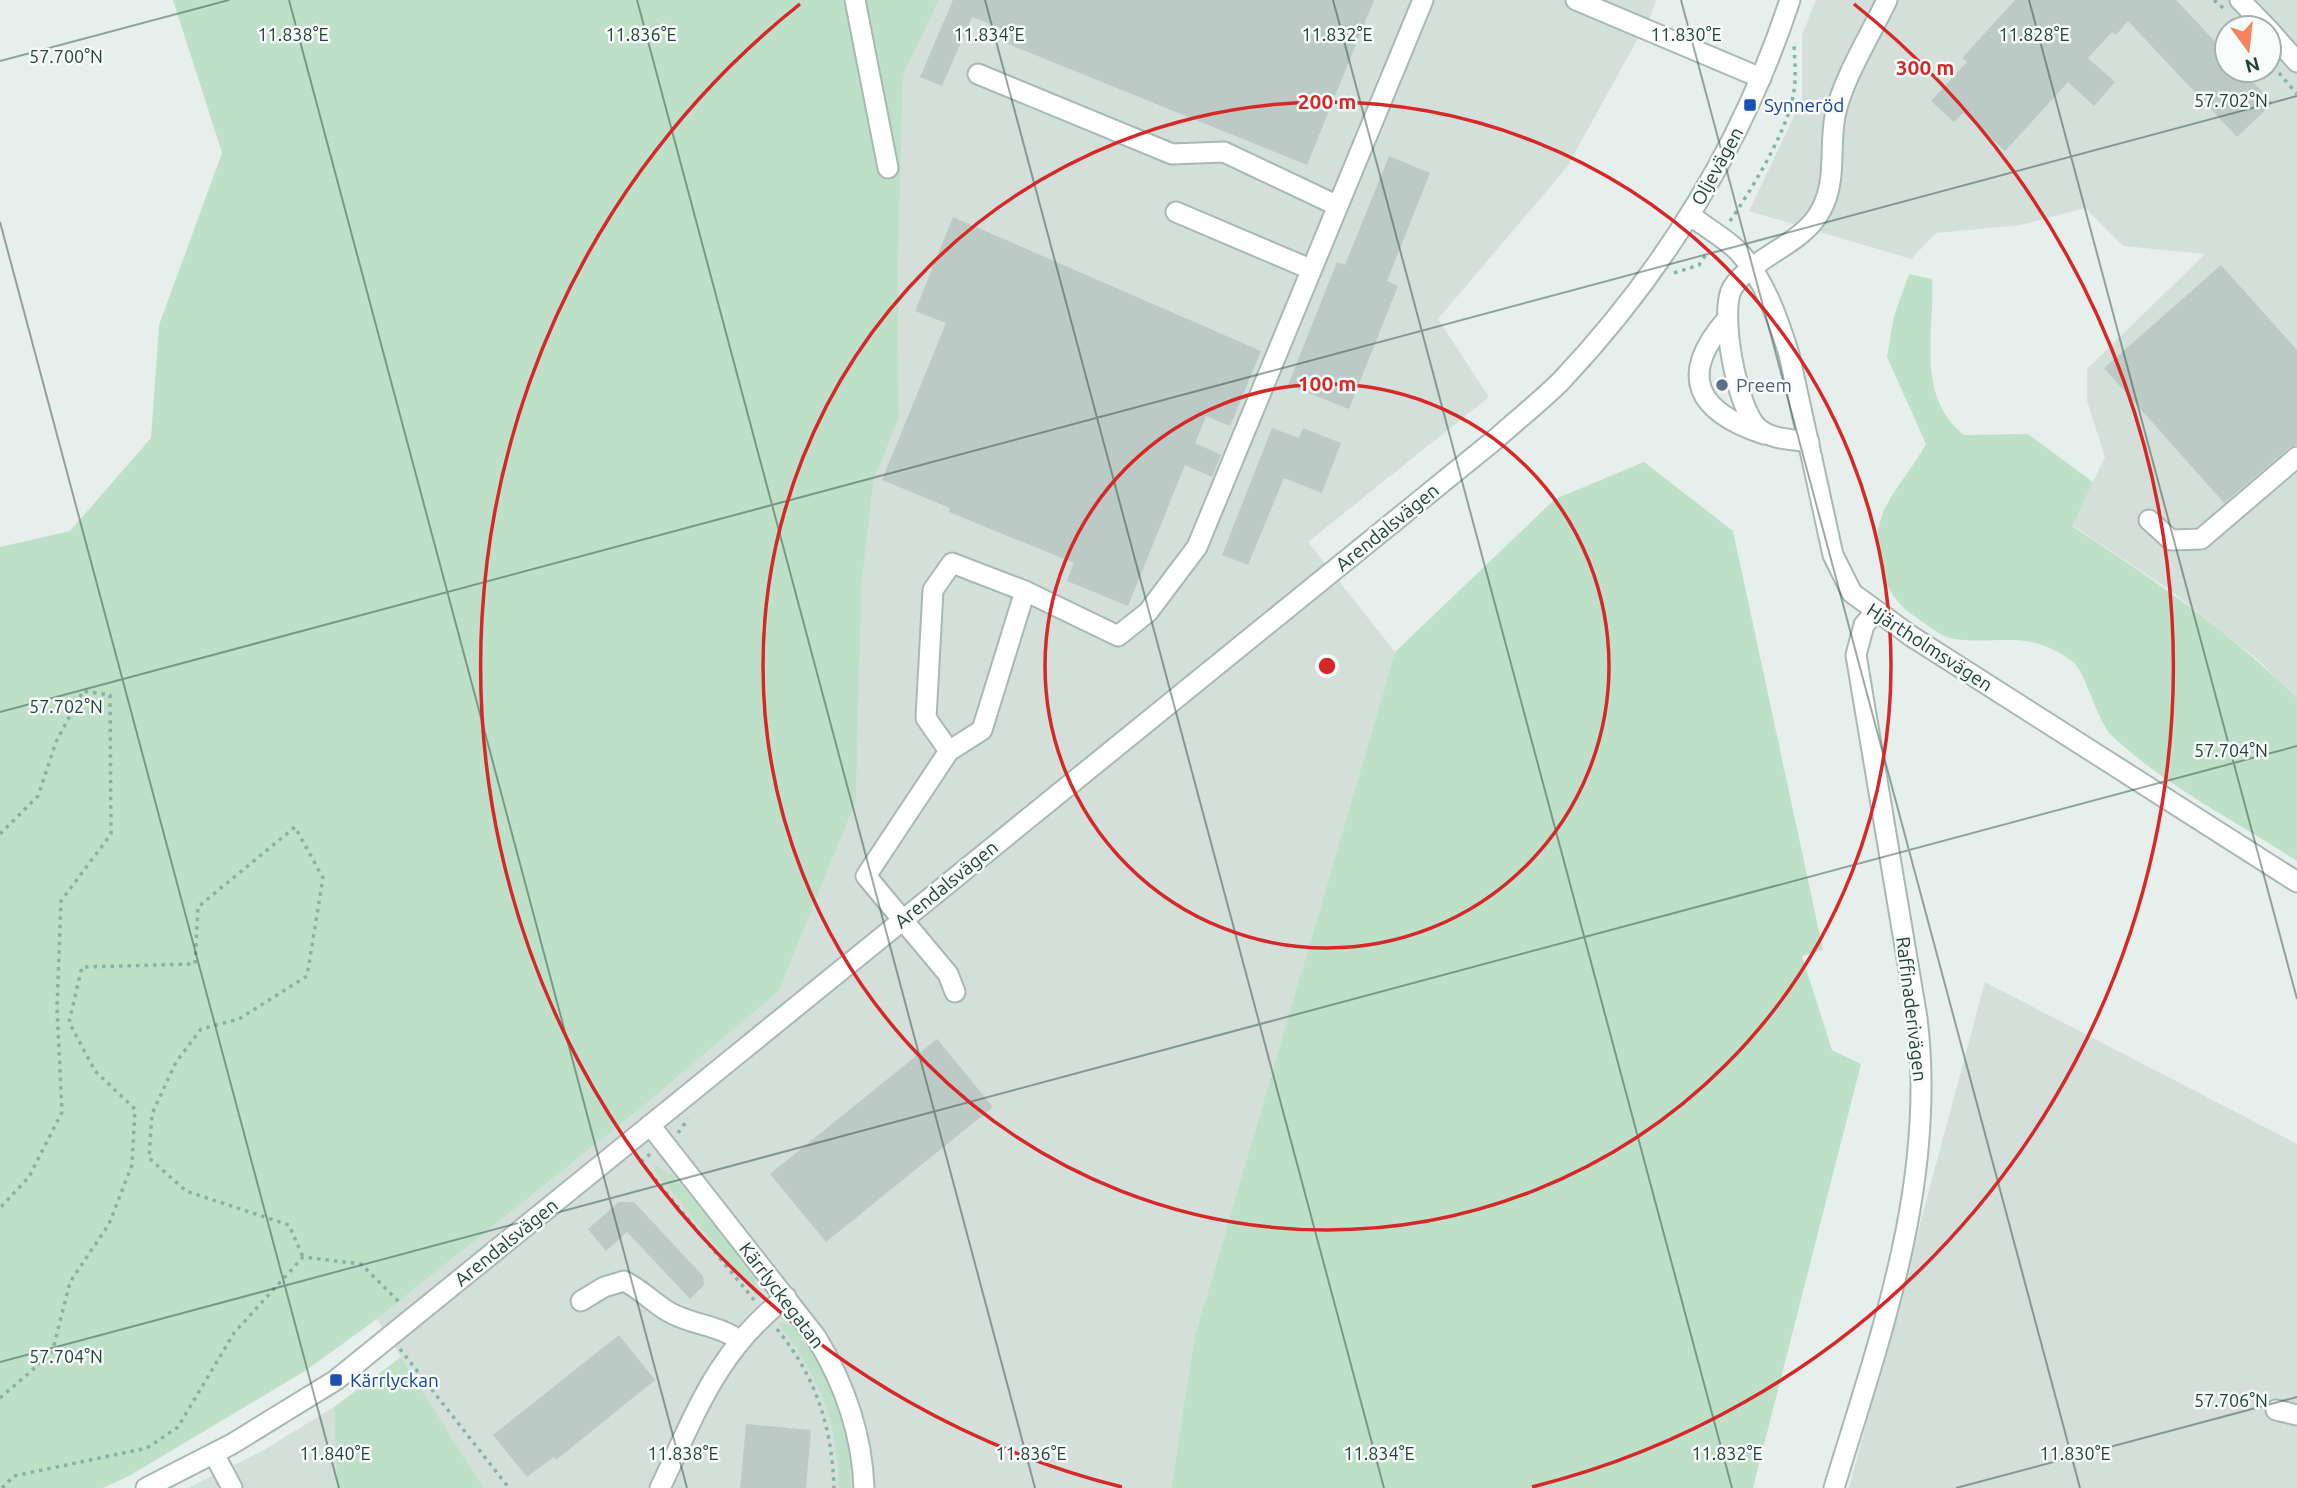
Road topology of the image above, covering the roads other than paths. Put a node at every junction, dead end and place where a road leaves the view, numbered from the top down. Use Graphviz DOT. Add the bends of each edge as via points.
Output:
graph roads {
  1 [pos="855,0"];
  2 [pos="1423,0"];
  3 [pos="1790,0"];
  4 [pos="1887,0"];
  5 [pos="2241,0"];
  6 [pos="1586,2"];
  7 [pos="2254,14"];
  8 [pos="2283,46"];
  9 [pos="2297,62"];
  10 [pos="978,74"];
  11 [pos="1760,78"];
  12 [pos="888,168"];
  13 [pos="1336,205"];
  14 [pos="1176,212"];
  15 [pos="1690,215"];
  16 [pos="1310,269"];
  17 [pos="1752,269"];
  18 [pos="1727,319"];
  19 [pos="1770,436"];
  20 [pos="1809,442"];
  21 [pos="2297,457"];
  22 [pos="2149,520"];
  23 [pos="1025,591"];
  24 [pos="1875,612"];
  25 [pos="949,751"];
  26 [pos="2297,882"];
  27 [pos="901,921"];
  28 [pos="955,992"];
  29 [pos="650,1125"];
  30 [pos="786,1297"];
  31 [pos="581,1301"];
  32 [pos="740,1341"];
  33 [pos="2276,1410"];
  34 [pos="2297,1415"];
  35 [pos="214,1454"];
  36 [pos="146,1488"];
  37 [pos="232,1488"];
  38 [pos="660,1488"];
  39 [pos="864,1488"];
  40 [pos="1834,1488"];
  1 -- 12 [label="street"];
  2 -- 13 [label="street"];
  3 -- 11 [label="street, Oljevägen"];
  4 -- 17 [label="street" via="1835,115 1830,183 1821,211 1808,227"];
  5 -- 7 [label="street"];
  6 -- 11 [label="street"];
  8 -- 9 [label="street"];
  10 -- 13 [label="street" via="1172,154 1224,152"];
  11 -- 15 [label="street, Oljevägen"];
  13 -- 16 [label="street"];
  14 -- 16 [label="street"];
  15 -- 17 [label="street, Hjärtholmsvägen" via="1736,249"];
  15 -- 27 [label="street, Arendalsvägen" via="1603,335 1528,411"];
  16 -- 23 [label="street" via="1197,547 1148,612 1118,636"];
  17 -- 18 [label="street" via="1727,298"];
  17 -- 20 [label="street, Hjärtholmsvägen" via="1780,324"];
  18 -- 19 [label="street" via="1745,409 1756,427"];
  18 -- 19 [label="street" via="1700,356 1699,382 1705,399 1725,419"];
  19 -- 20 [label="street"];
  20 -- 24 [label="street, Hjärtholmsvägen" via="1833,555 1852,593"];
  21 -- 22 [label="street" via="2201,539 2171,540"];
  23 -- 25 [label="street" via="982,730"];
  23 -- 25 [label="street" via="952,563 933,590 926,718"];
  24 -- 26 [label="street, Hjärtholmsvägen"];
  24 -- 40 [label="street, Raffinaderivägen" via="1864,625 1856,655 1917,1018 1923,1065 1922,1127 1908,1230"];
  25 -- 27 [label="street" via="866,876"];
  27 -- 28 [label="street" via="948,975"];
  27 -- 29 [label="street, Arendalsvägen"];
  29 -- 30 [label="street, Kärrlyckegatan"];
  29 -- 35 [label="street, Arendalsvägen" via="336,1380"];
  30 -- 32 [label="street"];
  30 -- 39 [label="street, Kärrlyckegatan" via="816,1337 844,1393 860,1443"];
  31 -- 32 [label="street" via="624,1280 668,1312 730,1333"];
  32 -- 38 [label="street" via="715,1372"];
  33 -- 34 [label="street"];
  35 -- 36 [label="street, Arendalsvägen"];
  35 -- 37 [label="street"];
}
